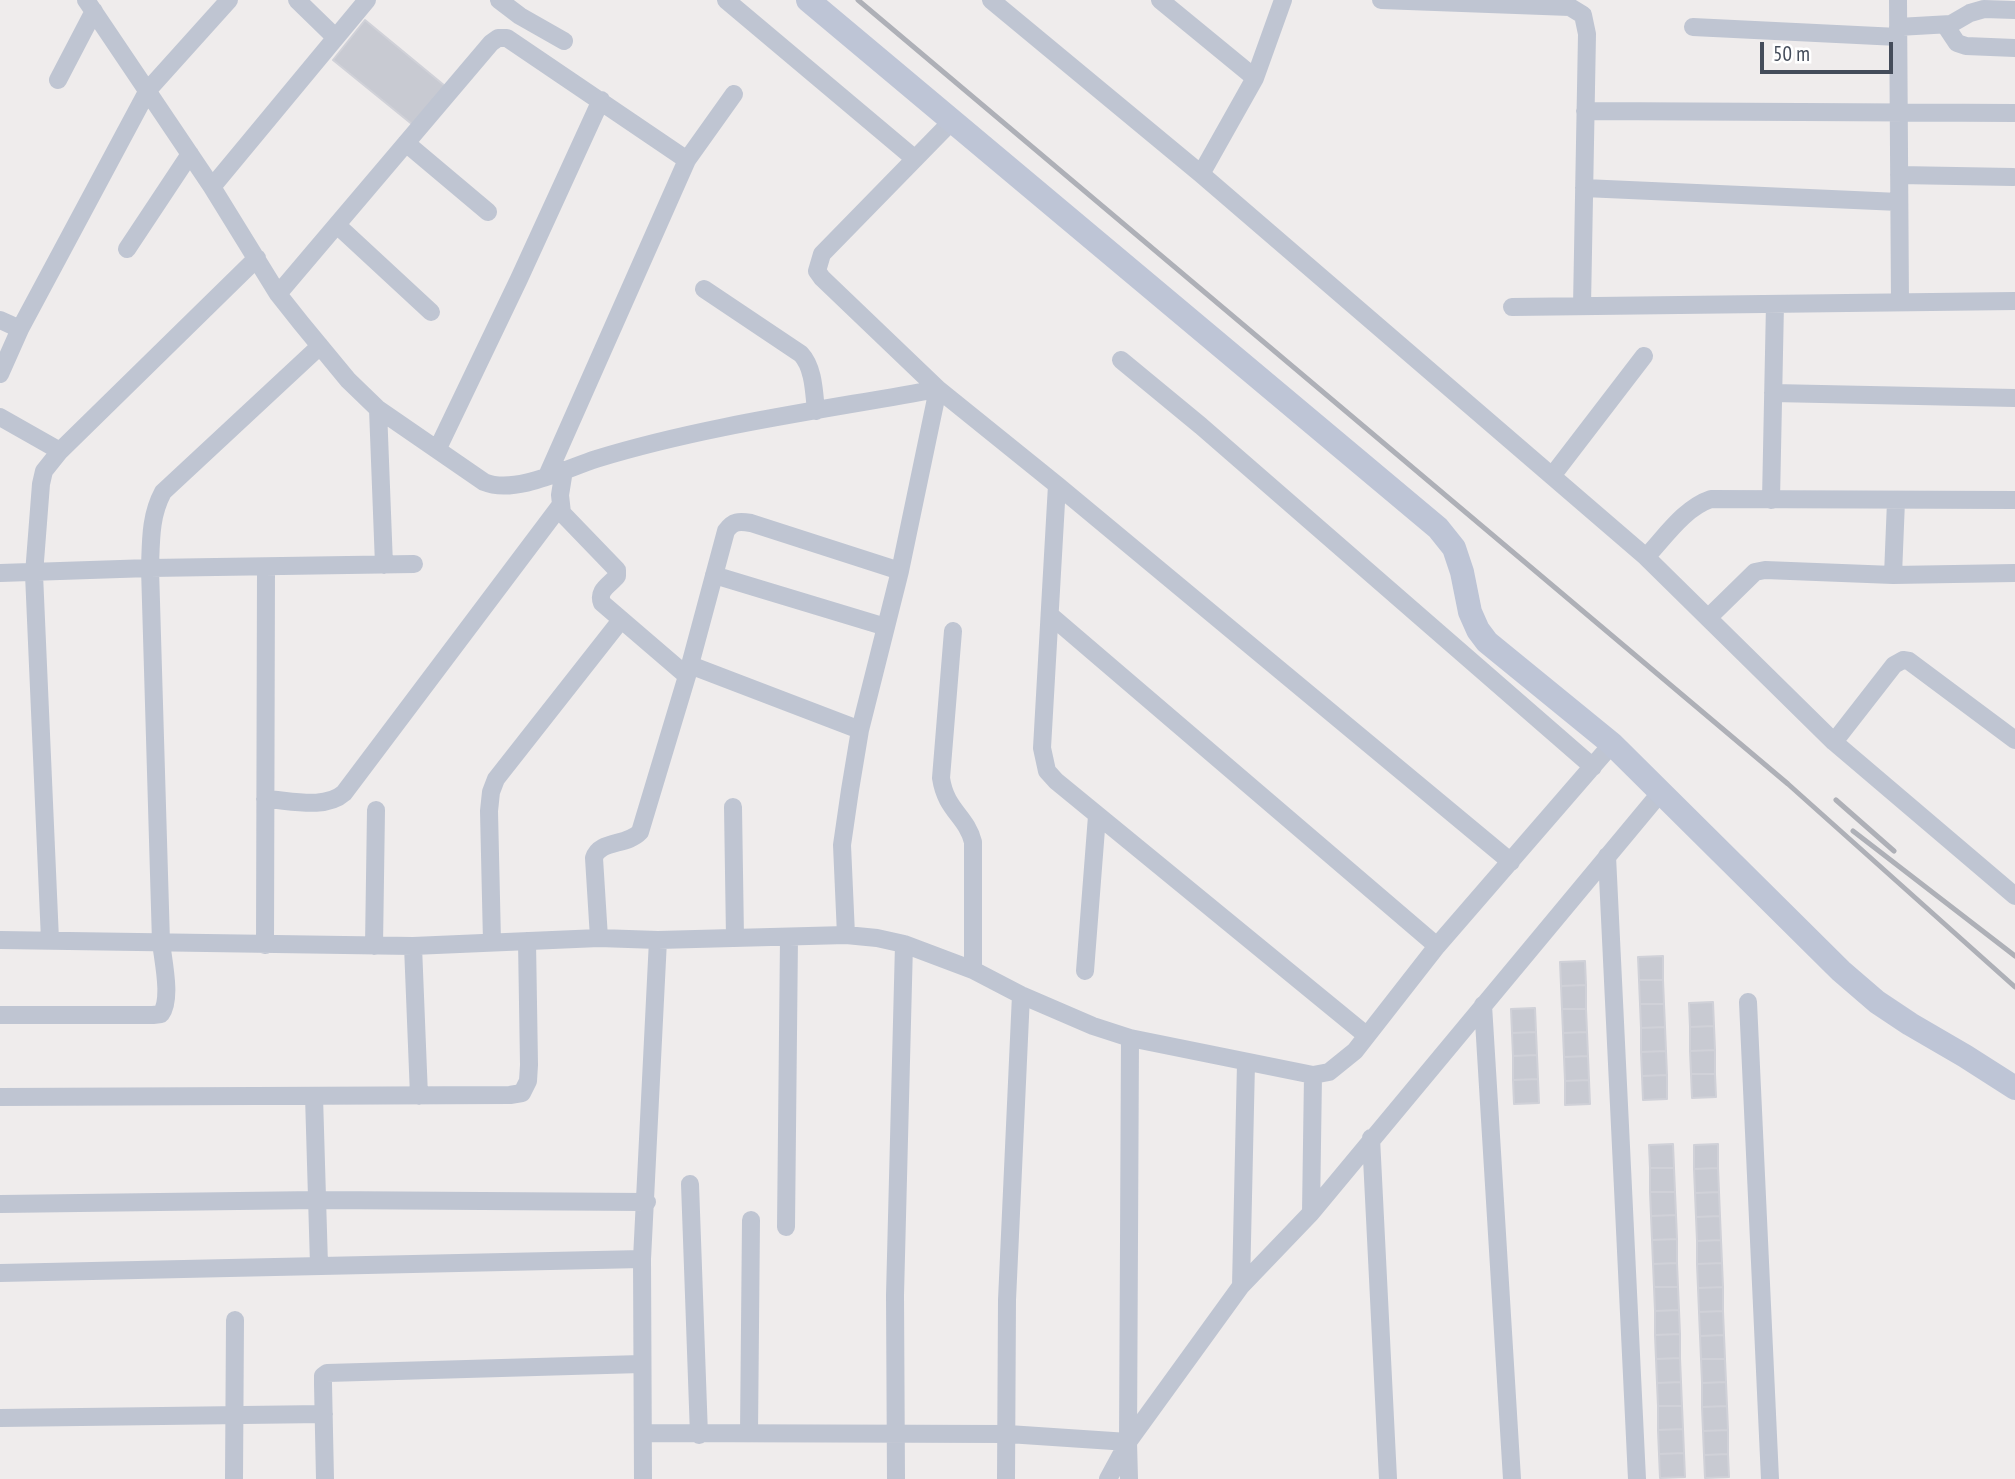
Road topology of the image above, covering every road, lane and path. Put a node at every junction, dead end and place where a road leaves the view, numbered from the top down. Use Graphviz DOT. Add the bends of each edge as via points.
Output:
graph roads {
  1 [pos="229,0"];
  2 [pos="297,0"];
  3 [pos="367,0"];
  4 [pos="499,0"];
  5 [pos="726,0"];
  6 [pos="808,0"];
  7 [pos="991,0"];
  8 [pos="1160,0"];
  9 [pos="1283,0"];
  10 [pos="1381,0"];
  11 [pos="1898,0"];
  12 [pos="90,6"];
  13 [pos="2015,10"];
  14 [pos="1945,25"];
  15 [pos="1693,27"];
  16 [pos="1898,32"];
  17 [pos="335,37"];
  18 [pos="564,41"];
  19 [pos="2015,48"];
  20 [pos="1255,78"];
  21 [pos="58,80"];
  22 [pos="148,90"];
  23 [pos="734,94"];
  24 [pos="601,100"];
  25 [pos="1585,111"];
  26 [pos="1898,112"];
  27 [pos="2015,113"];
  28 [pos="952,121"];
  29 [pos="406,143"];
  30 [pos="190,154"];
  31 [pos="915,159"];
  32 [pos="687,160"];
  33 [pos="1201,174"];
  34 [pos="1899,175"];
  35 [pos="2013,177"];
  36 [pos="212,187"];
  37 [pos="1584,188"];
  38 [pos="1899,202"];
  39 [pos="488,212"];
  40 [pos="337,225"];
  41 [pos="127,249"];
  42 [pos="257,258"];
  43 [pos="704,289"];
  44 [pos="278,294"];
  45 [pos="2015,301"];
  46 [pos="1900,302"];
  47 [pos="1775,304"];
  48 [pos="1583,306"];
  49 [pos="1512,307"];
  50 [pos="432,313"];
  51 [pos="0,320"];
  52 [pos="20,329"];
  53 [pos="320,346"];
  54 [pos="1644,356"];
  55 [pos="1122,360"];
  56 [pos="0,374"];
  57 [pos="938,389"];
  58 [pos="1773,393"];
  59 [pos="2015,398"];
  60 [pos="379,410"];
  61 [pos="816,411"];
  62 [pos="0,417"];
  63 [pos="438,448"];
  64 [pos="60,451"];
  65 [pos="555,473"];
  66 [pos="1552,476"];
  67 [pos="1057,485"];
  68 [pos="1772,500"];
  69 [pos="2015,500"];
  70 [pos="1896,501"];
  71 [pos="560,506"];
  72 [pos="1646,556"];
  73 [pos="414,564"];
  74 [pos="384,565"];
  75 [pos="150,568"];
  76 [pos="266,568"];
  77 [pos="900,571"];
  78 [pos="0,573"];
  79 [pos="2015,573"];
  80 [pos="34,574"];
  81 [pos="714,575"];
  82 [pos="1893,575"];
  83 [pos="1050,615"];
  84 [pos="1708,618"];
  85 [pos="621,620"];
  86 [pos="886,628"];
  87 [pos="953,631"];
  88 [pos="688,670"];
  89 [pos="860,730"];
  90 [pos="2015,740"];
  91 [pos="1834,743"];
  92 [pos="1612,744"];
  93 [pos="1593,767"];
  94 [pos="1661,792"];
  95 [pos="265,799"];
  96 [pos="733,807"];
  97 [pos="376,810"];
  98 [pos="1097,816"];
  99 [pos="1607,856"];
  100 [pos="1511,862"];
  101 [pos="2015,896"];
  102 [pos="846,935"];
  103 [pos="789,937"];
  104 [pos="599,938"];
  105 [pos="735,938"];
  106 [pos="0,940"];
  107 [pos="50,940"];
  108 [pos="658,940"];
  109 [pos="527,941"];
  110 [pos="161,942"];
  111 [pos="492,942"];
  112 [pos="904,944"];
  113 [pos="265,945"];
  114 [pos="374,946"];
  115 [pos="413,946"];
  116 [pos="1437,946"];
  117 [pos="973,970"];
  118 [pos="1085,971"];
  119 [pos="1021,995"];
  120 [pos="1748,1002"];
  121 [pos="1483,1005"];
  122 [pos="0,1015"];
  123 [pos="1366,1035"];
  124 [pos="1130,1038"];
  125 [pos="1246,1062"];
  126 [pos="1313,1075"];
  127 [pos="2015,1088"];
  128 [pos="314,1096"];
  129 [pos="419,1096"];
  130 [pos="0,1097"];
  131 [pos="1371,1138"];
  132 [pos="690,1184"];
  133 [pos="318,1200"];
  134 [pos="647,1202"];
  135 [pos="0,1204"];
  136 [pos="1311,1213"];
  137 [pos="751,1220"];
  138 [pos="786,1227"];
  139 [pos="642,1259"];
  140 [pos="319,1265"];
  141 [pos="0,1273"];
  142 [pos="1241,1286"];
  143 [pos="235,1320"];
  144 [pos="641,1363"];
  145 [pos="324,1414"];
  146 [pos="236,1415"];
  147 [pos="0,1418"];
  148 [pos="643,1433"];
  149 [pos="749,1433"];
  150 [pos="896,1434"];
  151 [pos="1008,1434"];
  152 [pos="699,1435"];
  153 [pos="1128,1442"];
  154 [pos="234,1479"];
  155 [pos="325,1479"];
  156 [pos="643,1479"];
  157 [pos="896,1479"];
  158 [pos="1006,1479"];
  159 [pos="1108,1479"];
  160 [pos="1129,1479"];
  161 [pos="1388,1479"];
  162 [pos="1512,1479"];
  163 [pos="1637,1479"];
  164 [pos="1770,1479"];
  1 -- 22 [label="street"];
  2 -- 17 [label="street"];
  3 -- 17 [label="street"];
  4 -- 18 [label="street"];
  5 -- 31 [label="street"];
  6 -- 28 [label="street"];
  7 -- 33 [label="street"];
  8 -- 20 [label="street"];
  9 -- 20 [label="street"];
  10 -- 25 [label="street" via="1570,7 1583,15 1587,34"];
  11 -- 16 [label="street"];
  12 -- 21 [label="street"];
  12 -- 22 [label="street"];
  13 -- 14 [label="street" via="1984,9"];
  14 -- 16 [label="street"];
  14 -- 19 [label="street" via="1956,43"];
  15 -- 16 [label="street"];
  16 -- 26 [label="street"];
  17 -- 36 [label="street"];
  20 -- 33 [label="street"];
  22 -- 30 [label="street"];
  22 -- 52 [label="street"];
  23 -- 32 [label="street"];
  24 -- 29 [label="street" via="507,38 498,38"];
  24 -- 32 [label="street"];
  24 -- 63 [label="street"];
  25 -- 26 [label="street"];
  25 -- 37 [label="street"];
  26 -- 27 [label="street"];
  26 -- 34 [label="street"];
  28 -- 31 [label="street"];
  28 -- 92 [label="street" via="1438,528 1454,548 1470,612 1487,642"];
  29 -- 39 [label="street"];
  29 -- 40 [label="street"];
  30 -- 36 [label="street"];
  30 -- 41 [label="street"];
  31 -- 57 [label="street" via="822,254 817,271"];
  32 -- 65 [label="street"];
  33 -- 66 [label="street"];
  34 -- 35 [label="street"];
  34 -- 38 [label="street"];
  36 -- 42 [label="street"];
  37 -- 38 [label="street"];
  37 -- 48 [label="street"];
  38 -- 46 [label="street"];
  40 -- 44 [label="street"];
  40 -- 50 [label="street"];
  42 -- 44 [label="street"];
  42 -- 64 [label="street"];
  43 -- 61 [label="street" via="802,354 810,370"];
  44 -- 53 [label="street"];
  45 -- 46 [label="street"];
  46 -- 47 [label="street"];
  47 -- 48 [label="street"];
  47 -- 58 [label="street"];
  48 -- 49 [label="street"];
  51 -- 52 [label="street"];
  52 -- 56 [label="street"];
  53 -- 60 [label="street"];
  53 -- 75 [label="street" via="163,492 152,518"];
  54 -- 66 [label="street"];
  55 -- 93 [label="street"];
  57 -- 61 [label="street"];
  57 -- 67 [label="street"];
  57 -- 77 [label="street"];
  58 -- 59 [label="street"];
  58 -- 68 [label="street"];
  60 -- 63 [label="street"];
  60 -- 74 [label="street"];
  61 -- 65 [label="street" via="686,436"];
  62 -- 64 [label="street"];
  63 -- 65 [label="street" via="496,487"];
  64 -- 80 [label="street" via="44,471 41,484"];
  65 -- 71 [label="street"];
  66 -- 72 [label="street"];
  67 -- 83 [label="street"];
  67 -- 100 [label="street"];
  68 -- 70 [label="street"];
  68 -- 72 [label="street" via="1722,498 1700,503"];
  69 -- 70 [label="street"];
  70 -- 82 [label="street"];
  71 -- 85 [label="street" via="566,520 617,570 600,597"];
  71 -- 95 [label="street" via="344,793 336,800 321,802"];
  72 -- 84 [label="street"];
  73 -- 74 [label="street"];
  74 -- 76 [label="street"];
  75 -- 76 [label="street"];
  75 -- 80 [label="street"];
  75 -- 110 [label="street"];
  76 -- 95 [label="street"];
  77 -- 81 [label="street" via="740,521 726,531"];
  77 -- 86 [label="street"];
  78 -- 80 [label="street"];
  79 -- 82 [label="street"];
  80 -- 107 [label="street"];
  81 -- 86 [label="street"];
  81 -- 88 [label="street"];
  82 -- 84 [label="street" via="1755,572"];
  83 -- 98 [label="street" via="1043,760 1056,781"];
  83 -- 116 [label="street"];
  84 -- 91 [label="street"];
  85 -- 88 [label="street"];
  85 -- 111 [label="street" via="496,779 489,811"];
  86 -- 89 [label="street"];
  87 -- 117 [label="street" via="941,778 949,805 970,831 972,842"];
  88 -- 89 [label="street"];
  88 -- 104 [label="street" via="639,832 630,841 600,848 594,858"];
  89 -- 102 [label="street" via="842,845"];
  90 -- 91 [label="street" via="1903,660 1894,665"];
  91 -- 101 [label="street"];
  92 -- 93 [label="street"];
  92 -- 94 [label="street"];
  93 -- 100 [label="street"];
  94 -- 99 [label="street"];
  94 -- 127 [label="street" via="1877,1002"];
  95 -- 113 [label="street"];
  96 -- 105 [label="street"];
  97 -- 114 [label="street"];
  98 -- 118 [label="street"];
  98 -- 123 [label="street"];
  99 -- 121 [label="street"];
  99 -- 163 [label="street"];
  100 -- 116 [label="street"];
  102 -- 103 [label="street"];
  102 -- 112 [label="street"];
  103 -- 105 [label="street"];
  103 -- 138 [label="street"];
  104 -- 108 [label="street"];
  104 -- 109 [label="street"];
  105 -- 108 [label="street"];
  106 -- 107 [label="street"];
  107 -- 110 [label="street"];
  108 -- 134 [label="street"];
  109 -- 111 [label="street"];
  109 -- 129 [label="street" via="529,1073 522,1093"];
  110 -- 113 [label="street"];
  110 -- 122 [label="street" via="167,998 161,1014"];
  111 -- 115 [label="street"];
  112 -- 117 [label="street"];
  112 -- 150 [label="street"];
  113 -- 114 [label="street"];
  114 -- 115 [label="street"];
  115 -- 129 [label="street"];
  116 -- 123 [label="street"];
  117 -- 119 [label="street"];
  119 -- 124 [label="street"];
  119 -- 151 [label="street" via="1007,1300"];
  120 -- 164 [label="street"];
  121 -- 131 [label="street"];
  121 -- 162 [label="street"];
  123 -- 126 [label="street" via="1346,1060 1329,1072"];
  124 -- 125 [label="street"];
  124 -- 153 [label="street"];
  125 -- 126 [label="street"];
  125 -- 142 [label="street"];
  126 -- 136 [label="street"];
  128 -- 129 [label="street"];
  128 -- 130 [label="street"];
  128 -- 133 [label="street"];
  131 -- 136 [label="street"];
  131 -- 161 [label="street"];
  132 -- 152 [label="street"];
  133 -- 134 [label="street"];
  133 -- 135 [label="street"];
  133 -- 140 [label="street"];
  134 -- 139 [label="street"];
  136 -- 142 [label="street"];
  137 -- 149 [label="street"];
  139 -- 140 [label="street"];
  139 -- 144 [label="street"];
  140 -- 141 [label="street"];
  142 -- 153 [label="street"];
  143 -- 146 [label="street"];
  144 -- 145 [label="street" via="327,1373 323,1376"];
  144 -- 148 [label="street"];
  145 -- 146 [label="street"];
  145 -- 155 [label="street"];
  146 -- 147 [label="street"];
  146 -- 154 [label="street"];
  148 -- 152 [label="street"];
  148 -- 156 [label="street"];
  149 -- 150 [label="street"];
  149 -- 152 [label="street"];
  150 -- 151 [label="street"];
  150 -- 157 [label="street"];
  151 -- 153 [label="street"];
  151 -- 158 [label="street"];
  153 -- 159 [label="street"];
  153 -- 160 [label="street"];
}
